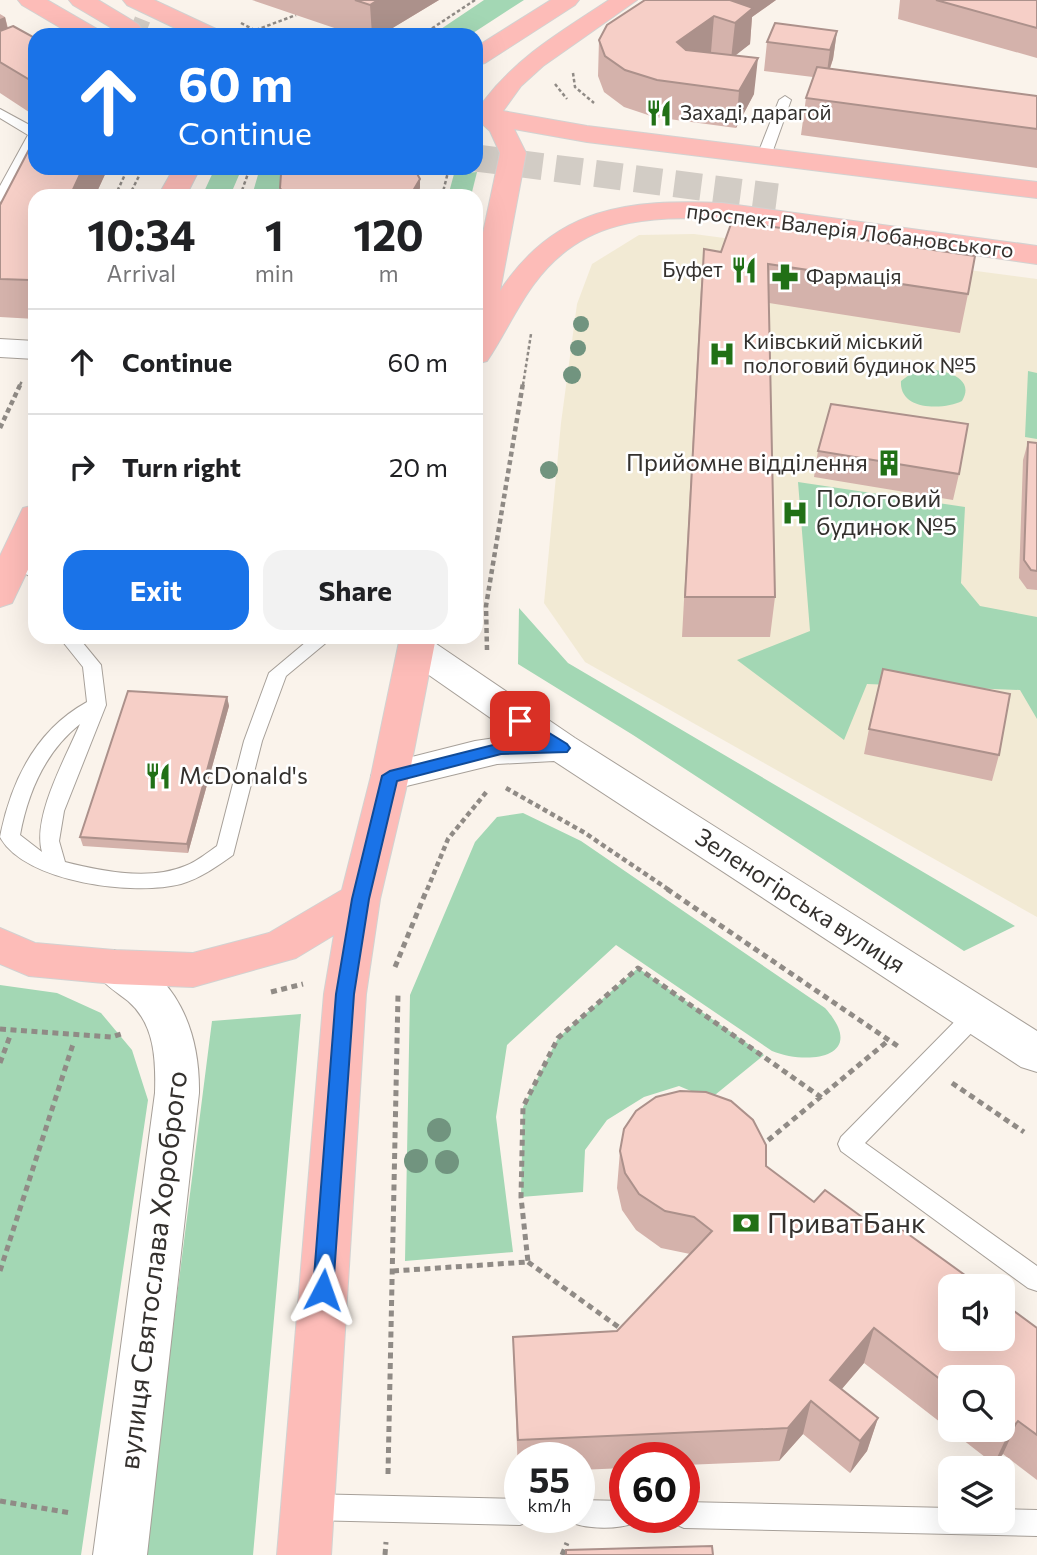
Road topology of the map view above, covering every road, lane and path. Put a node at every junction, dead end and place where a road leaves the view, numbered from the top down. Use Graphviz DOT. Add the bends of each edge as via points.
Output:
graph roads {
  1 [pos="81,0"];
  2 [pos="135,0"];
  3 [pos="475,0"];
  4 [pos="567,0"];
  5 [pos="625,0"];
  6 [pos="20,7"];
  7 [pos="296,15"];
  8 [pos="42,28"];
  9 [pos="72,28"];
  10 [pos="128,28"];
  11 [pos="194,28"];
  12 [pos="264,28"];
  13 [pos="433,28"];
  14 [pos="483,54"];
  15 [pos="578,65"];
  16 [pos="785,100"];
  17 [pos="600,106"];
  18 [pos="486,112"];
  19 [pos="0,113"];
  20 [pos="28,130"];
  21 [pos="28,147"];
  22 [pos="770,177"];
  23 [pos="1037,190"];
  24 [pos="0,198"];
  25 [pos="1037,210"];
  26 [pos="1037,232"];
  27 [pos="1037,256"];
  28 [pos="483,275"];
  29 [pos="531,331"];
  30 [pos="483,344"];
  31 [pos="0,348"];
  32 [pos="28,350"];
  33 [pos="23,379"];
  34 [pos="0,428"];
  35 [pos="28,531"];
  36 [pos="0,595"];
  37 [pos="74,644"];
  38 [pos="315,644"];
  39 [pos="417,644"];
  40 [pos="418,644"];
  41 [pos="487,655"];
  42 [pos="97,705"];
  43 [pos="562,748"];
  44 [pos="390,776"];
  45 [pos="502,785"];
  46 [pos="57,867"];
  47 [pos="360,899"];
  48 [pos="0,945"];
  49 [pos="114,967"];
  50 [pos="398,994"];
  51 [pos="976,1014"];
  52 [pos="10,1036"];
  53 [pos="888,1040"];
  54 [pos="74,1041"];
  55 [pos="1037,1054"];
  56 [pos="0,1063"];
  57 [pos="925,1064"];
  58 [pos="822,1098"];
  59 [pos="1024,1132"];
  60 [pos="758,1149"];
  61 [pos="528,1262"];
  62 [pos="0,1271"];
  63 [pos="393,1271"];
  64 [pos="1037,1280"];
  65 [pos="627,1333"];
  66 [pos="0,1501"];
  67 [pos="307,1507"];
  68 [pos="387,1509"];
  69 [pos="504,1512"];
  70 [pos="71,1513"];
  71 [pos="700,1515"];
  72 [pos="1037,1523"];
  73 [pos="120,1555"];
  74 [pos="304,1555"];
  75 [pos="385,1555"];
  1 -- 10 [label="main road"];
  2 -- 11 [label="main road"];
  3 -- 13 [label="path"];
  4 -- 14 [label="main road"];
  5 -- 18 [label="main road" via="534,61"];
  6 -- 8 [label="main road"];
  6 -- 9 [label="main road"];
  7 -- 12 [label="path"];
  15 -- 17 [label="path" via="571,82"];
  16 -- 22 [label="lane"];
  18 -- 22 [label="main road, проспект Валерія Лобановського"];
  18 -- 28 [label="main road" via="506,134 513,153"];
  19 -- 20 [label="lane"];
  21 -- 24 [label="lane"];
  22 -- 23 [label="main road, проспект Валерія Лобановського"];
  22 -- 25 [label="main road, проспект Валерія Лобановського"];
  22 -- 26 [label="main road, проспект Валерія Лобановського"];
  27 -- 30 [label="main road, проспект Валерія Лобановського" via="722,211 628,214 587,223 558,240 532,266"];
  29 -- 41 [label="path" via="486,606"];
  31 -- 32 [label="street"];
  33 -- 34 [label="path"];
  35 -- 36 [label="main road"];
  37 -- 42 [label="lane" via="92,665"];
  38 -- 46 [label="lane" via="278,673 253,741 226,850 192,872 160,879 89,876"];
  39 -- 44 [label="main road"];
  40 -- 43 [label="street, Зеленогірська вулиця"];
  42 -- 46 [label="lane" via="54,811 49,841"];
  42 -- 46 [label="lane" via="75,715 40,752 13,818 10,837 36,859"];
  43 -- 44 [label="street" via="501,749"];
  43 -- 51 [label="street, Зеленогірська вулиця"];
  44 -- 47 [label="main road"];
  45 -- 53 [label="path" via="586,833"];
  47 -- 49 [label="main road" via="281,946 193,970"];
  47 -- 67 [label="main road" via="345,994"];
  48 -- 49 [label="main road" via="29,959"];
  49 -- 73 [label="street, вулиця Святослава Хороброго" via="156,1002 178,1059 176,1107"];
  50 -- 63 [label="path"];
  51 -- 55 [label="street, Зеленогірська вулиця"];
  51 -- 57 [label="lane"];
  52 -- 56 [label="path"];
  53 -- 57 [label="path"];
  53 -- 58 [label="path"];
  54 -- 62 [label="path"];
  57 -- 59 [label="path"];
  57 -- 64 [label="lane" via="849,1144"];
  58 -- 60 [label="path"];
  58 -- 61 [label="path" via="638,968 558,1038 523,1107 521,1197"];
  61 -- 63 [label="path"];
  61 -- 65 [label="path"];
  63 -- 68 [label="path"];
  66 -- 70 [label="path"];
  67 -- 68 [label="lane"];
  67 -- 74 [label="main road"];
  68 -- 69 [label="lane"];
  68 -- 75 [label="path"];
  71 -- 72 [label="lane"];
}
